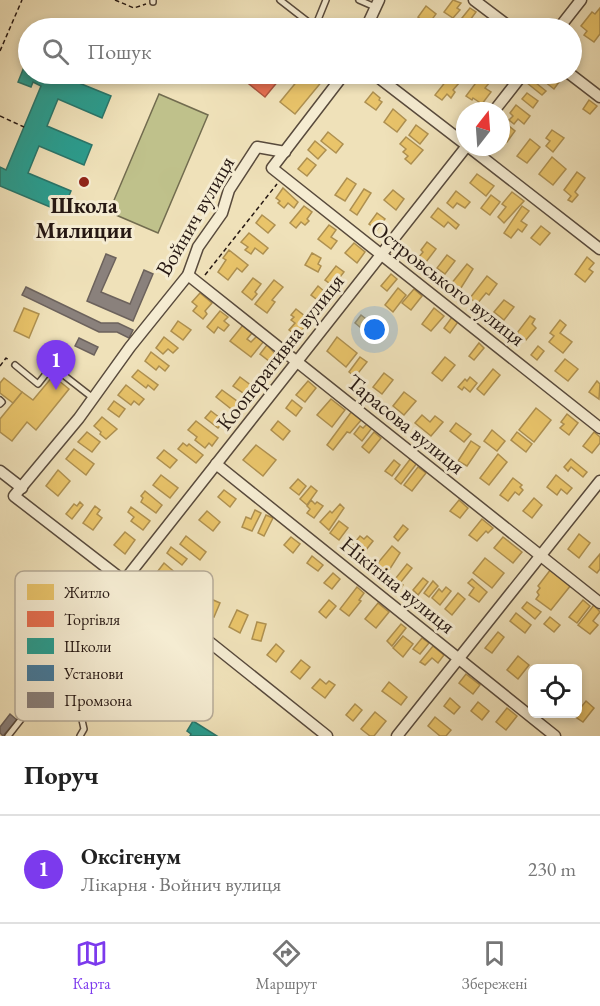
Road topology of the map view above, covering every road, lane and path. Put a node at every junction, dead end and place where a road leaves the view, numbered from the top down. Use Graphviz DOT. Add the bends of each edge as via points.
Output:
graph roads {
  1 [pos="22,0"];
  2 [pos="115,0"];
  3 [pos="280,0"];
  4 [pos="326,0"];
  5 [pos="359,0"];
  6 [pos="474,0"];
  7 [pos="581,0"];
  8 [pos="153,1"];
  9 [pos="377,3"];
  10 [pos="303,18"];
  11 [pos="320,18"];
  12 [pos="370,18"];
  13 [pos="498,18"];
  14 [pos="567,18"];
  15 [pos="0,51"];
  16 [pos="582,83"];
  17 [pos="336,84"];
  18 [pos="387,84"];
  19 [pos="516,84"];
  20 [pos="600,97"];
  21 [pos="501,102"];
  22 [pos="0,116"];
  23 [pos="24,127"];
  24 [pos="456,138"];
  25 [pos="285,152"];
  26 [pos="458,156"];
  27 [pos="479,156"];
  28 [pos="272,168"];
  29 [pos="283,177"];
  30 [pos="600,249"];
  31 [pos="381,255"];
  32 [pos="188,274"];
  33 [pos="198,283"];
  34 [pos="6,358"];
  35 [pos="297,362"];
  36 [pos="15,365"];
  37 [pos="0,366"];
  38 [pos="93,398"];
  39 [pos="600,428"];
  40 [pos="216,464"];
  41 [pos="0,471"];
  42 [pos="600,481"];
  43 [pos="18,492"];
  44 [pos="540,556"];
  45 [pos="116,571"];
  46 [pos="132,571"];
  47 [pos="600,603"];
  48 [pos="213,647"];
  49 [pos="459,658"];
  50 [pos="20,721"];
  51 [pos="82,721"];
  52 [pos="8,736"];
  53 [pos="80,736"];
  54 [pos="327,736"];
  55 [pos="397,736"];
  56 [pos="555,736"];
  1 -- 15 [label="path"];
  2 -- 8 [label="path" via="134,8"];
  3 -- 10 [label="lane"];
  4 -- 11 [label="lane"];
  5 -- 9 [label="lane"];
  6 -- 13 [label="street"];
  7 -- 14 [label="street"];
  9 -- 12 [label="street"];
  16 -- 20 [label="street"];
  17 -- 25 [label="street, Войнич вулиця"];
  18 -- 24 [label="street"];
  19 -- 21 [label="street"];
  22 -- 23 [label="path"];
  25 -- 28 [label="street, Войнич вулиця"];
  25 -- 32 [label="street, Войнич вулиця" via="257,147 229,190 222,213 198,247"];
  26 -- 31 [label="street, Кооперативна вулиця"];
  27 -- 30 [label="street"];
  28 -- 29 [label="street, Островського вулиця"];
  29 -- 31 [label="street, Островського вулиця"];
  29 -- 33 [label="path"];
  31 -- 35 [label="street, Кооперативна вулиця"];
  31 -- 39 [label="street, Островського вулиця"];
  32 -- 33 [label="street, Тарасова вулиця"];
  32 -- 38 [label="street, Войнич вулиця"];
  33 -- 35 [label="street, Тарасова вулиця"];
  34 -- 37 [label="path"];
  35 -- 40 [label="street, Кооперативна вулиця"];
  35 -- 44 [label="street, Тарасова вулиця"];
  36 -- 38 [label="lane" via="38,384 52,366"];
  38 -- 43 [label="street, Войнич вулиця"];
  40 -- 46 [label="street, Кооперативна вулиця"];
  40 -- 49 [label="street, Нікітіна вулиця"];
  41 -- 43 [label="street"];
  42 -- 44 [label="street"];
  43 -- 45 [label="street"];
  44 -- 47 [label="street, Тарасова вулиця"];
  44 -- 49 [label="street"];
  48 -- 54 [label="street"];
  49 -- 55 [label="street"];
  49 -- 56 [label="street, Нікітіна вулиця"];
  50 -- 52 [label="lane"];
  51 -- 53 [label="lane"];
}
